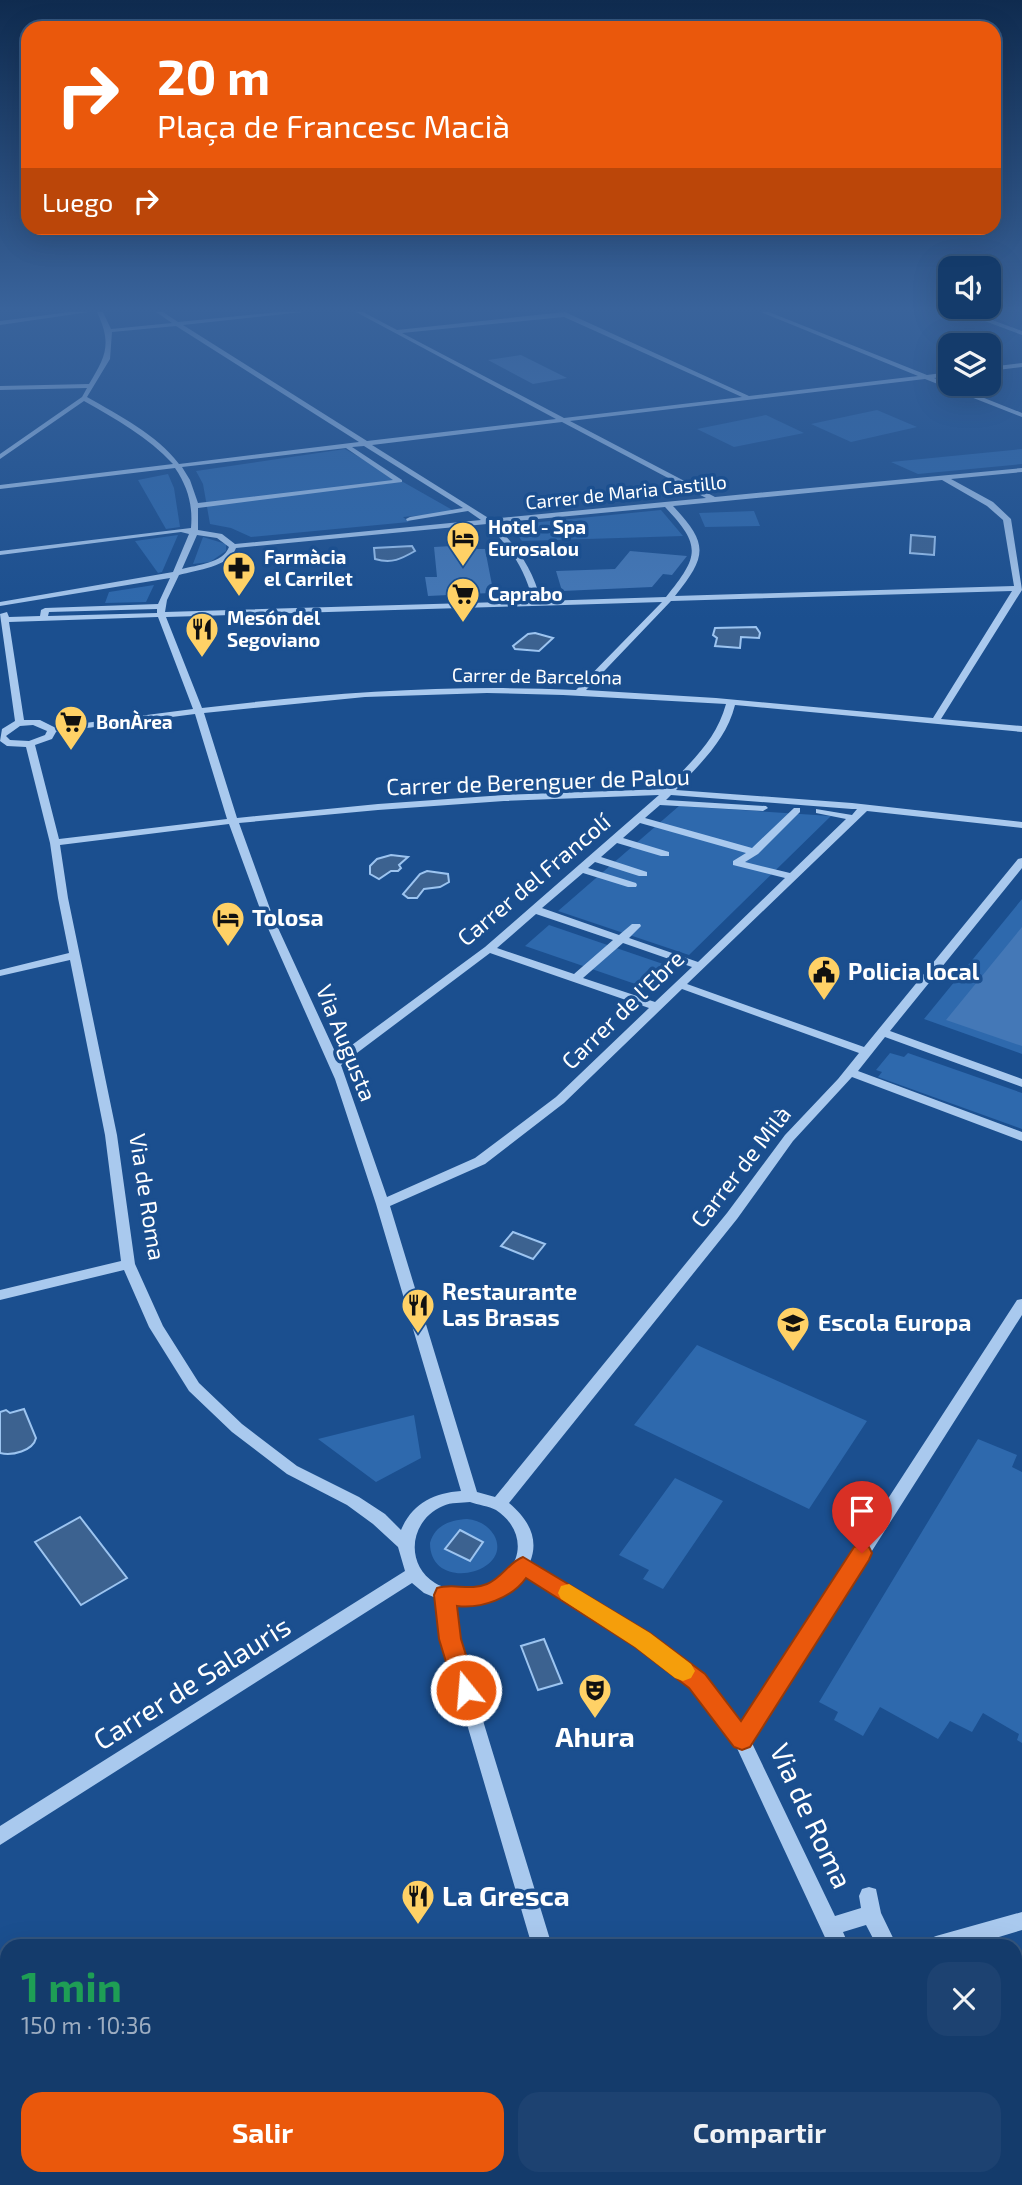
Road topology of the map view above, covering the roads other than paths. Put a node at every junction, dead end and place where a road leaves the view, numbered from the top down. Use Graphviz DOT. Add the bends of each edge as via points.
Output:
graph roads {
  1 [pos="61,414"];
  2 [pos="112,414"];
  3 [pos="318,414"];
  4 [pos="549,414"];
  5 [pos="591,414"];
  6 [pos="557,418"];
  7 [pos="361,441"];
  8 [pos="349,448"];
  9 [pos="313,455"];
  10 [pos="0,457"];
  11 [pos="177,465"];
  12 [pos="1022,470"];
  13 [pos="942,477"];
  14 [pos="0,484"];
  15 [pos="713,499"];
  16 [pos="667,504"];
  17 [pos="194,506"];
  18 [pos="470,509"];
  19 [pos="443,515"];
  20 [pos="410,519"];
  21 [pos="488,521"];
  22 [pos="449,526"];
  23 [pos="194,531"];
  24 [pos="233,546"];
  25 [pos="0,553"];
  26 [pos="180,571"];
  27 [pos="100,587"];
  28 [pos="1020,588"];
  29 [pos="48,596"];
  30 [pos="671,599"];
  31 [pos="19,601"];
  32 [pos="538,603"];
  33 [pos="1,604"];
  34 [pos="97,608"];
  35 [pos="160,610"];
  36 [pos="44,614"];
  37 [pos="3,621"];
  38 [pos="11,665"];
  39 [pos="0,666"];
  40 [pos="579,692"];
  41 [pos="731,703"];
  42 [pos="199,713"];
  43 [pos="936,720"];
  44 [pos="20,723"];
  45 [pos="1022,729"];
  46 [pos="52,730"];
  47 [pos="1,736"];
  48 [pos="30,744"];
  49 [pos="669,792"];
  50 [pos="658,802"];
  51 [pos="864,808"];
  52 [pos="797,810"];
  53 [pos="854,818"];
  54 [pos="638,819"];
  55 [pos="233,821"];
  56 [pos="1022,825"];
  57 [pos="615,839"];
  58 [pos="55,843"];
  59 [pos="754,852"];
  60 [pos="665,854"];
  61 [pos="594,858"];
  62 [pos="1022,861"];
  63 [pos="582,869"];
  64 [pos="643,874"];
  65 [pos="792,877"];
  66 [pos="632,885"];
  67 [pos="536,910"];
  68 [pos="636,926"];
  69 [pos="622,939"];
  70 [pos="489,949"];
  71 [pos="75,956"];
  72 [pos="700,966"];
  73 [pos="0,973"];
  74 [pos="575,979"];
  75 [pos="680,985"];
  76 [pos="657,1007"];
  77 [pos="883,1032"];
  78 [pos="866,1052"];
  79 [pos="335,1063"];
  80 [pos="850,1072"];
  81 [pos="1022,1083"];
  82 [pos="1022,1137"];
  83 [pos="383,1204"];
  84 [pos="128,1264"];
  85 [pos="0,1295"];
  86 [pos="1022,1304"];
  87 [pos="470,1496"];
  88 [pos="499,1503"];
  89 [pos="404,1542"];
  90 [pos="523,1566"];
  91 [pos="413,1574"];
  92 [pos="444,1595"];
  93 [pos="742,1740"];
  94 [pos="0,1836"];
  95 [pos="1022,1921"];
  96 [pos="830,1927"];
  97 [pos="539,1939"];
  98 [pos="836,1939"];
  99 [pos="884,1939"];
  100 [pos="960,1939"];
  1 -- 10 [label="street"];
  2 -- 11 [label="street" via="140,430"];
  3 -- 7 [label="street"];
  4 -- 6 [label="street"];
  5 -- 6 [label="street"];
  6 -- 7 [label="street"];
  6 -- 15 [label="street"];
  7 -- 11 [label="street"];
  7 -- 18 [label="street"];
  8 -- 17 [label="street" via="400,481"];
  9 -- 11 [label="street"];
  11 -- 14 [label="street"];
  11 -- 17 [label="street"];
  12 -- 13 [label="street, Carrer de Maria Castillo"];
  13 -- 15 [label="street, Carrer de Maria Castillo"];
  13 -- 28 [label="street" via="990,504 1009,521"];
  15 -- 16 [label="street, Carrer de Maria Castillo"];
  16 -- 21 [label="street, Carrer de Maria Castillo"];
  16 -- 30 [label="street" via="688,527 697,556"];
  17 -- 23 [label="street"];
  18 -- 19 [label="street"];
  18 -- 21 [label="street"];
  19 -- 20 [label="street"];
  19 -- 22 [label="street"];
  21 -- 22 [label="street, Carrer de Maria Castillo"];
  21 -- 32 [label="street" via="519,552"];
  22 -- 24 [label="street, Carrer de Maria Castillo"];
  23 -- 24 [label="street" via="219,536"];
  23 -- 25 [label="street"];
  23 -- 26 [label="street"];
  24 -- 26 [label="street" via="219,561"];
  26 -- 27 [label="street"];
  26 -- 35 [label="street"];
  27 -- 29 [label="street"];
  27 -- 34 [label="street"];
  28 -- 30 [label="street"];
  28 -- 43 [label="street"];
  29 -- 31 [label="street"];
  29 -- 36 [label="street"];
  30 -- 32 [label="street"];
  30 -- 40 [label="street"];
  31 -- 33 [label="street"];
  31 -- 36 [label="street" via="22,614"];
  32 -- 35 [label="street"];
  33 -- 37 [label="street"];
  34 -- 35 [label="street"];
  34 -- 36 [label="street"];
  35 -- 36 [label="street"];
  35 -- 42 [label="street, Via Augusta"];
  36 -- 37 [label="street"];
  37 -- 38 [label="street"];
  38 -- 39 [label="street"];
  38 -- 44 [label="street"];
  40 -- 41 [label="street, Carrer de Barcelona"];
  40 -- 42 [label="street, Carrer de Barcelona" via="410,692"];
  41 -- 43 [label="street, Carrer de Barcelona"];
  41 -- 49 [label="street, Carrer del Francolí" via="718,737"];
  42 -- 46 [label="street, Carrer de Barcelona"];
  42 -- 55 [label="street, Via Augusta"];
  43 -- 45 [label="street, Carrer de Barcelona"];
  44 -- 46 [label="street, Carrer de Barcelona" via="41,723"];
  44 -- 47 [label="street"];
  46 -- 48 [label="street" via="49,737"];
  47 -- 48 [label="street" via="7,743"];
  48 -- 58 [label="street, Via de Roma"];
  49 -- 50 [label="street, Carrer del Francolí"];
  49 -- 51 [label="street, Carrer de Berenguer de Palou"];
  49 -- 55 [label="street, Carrer de Berenguer de Palou" via="479,800"];
  50 -- 52 [label="street"];
  50 -- 54 [label="street, Carrer del Francolí"];
  51 -- 53 [label="street, Carrer de l'Ebre"];
  51 -- 56 [label="street, Carrer de Berenguer de Palou"];
  52 -- 53 [label="street"];
  52 -- 59 [label="street"];
  53 -- 65 [label="street, Carrer de l'Ebre"];
  54 -- 57 [label="street, Carrer del Francolí"];
  54 -- 59 [label="street"];
  55 -- 58 [label="street, Carrer de Berenguer de Palou"];
  55 -- 79 [label="street, Via Augusta" via="268,917"];
  57 -- 60 [label="street"];
  57 -- 61 [label="street, Carrer del Francolí"];
  58 -- 71 [label="street, Via de Roma"];
  59 -- 65 [label="street" via="737,863"];
  61 -- 63 [label="street, Carrer del Francolí"];
  61 -- 64 [label="street"];
  62 -- 77 [label="street, Carrer de Milà"];
  63 -- 66 [label="street"];
  63 -- 67 [label="street, Carrer del Francolí"];
  65 -- 72 [label="street, Carrer de l'Ebre"];
  67 -- 69 [label="street"];
  67 -- 70 [label="street, Carrer del Francolí"];
  68 -- 69 [label="street"];
  69 -- 72 [label="street"];
  69 -- 74 [label="street"];
  70 -- 74 [label="street"];
  70 -- 79 [label="street, Carrer del Francolí"];
  71 -- 73 [label="street"];
  71 -- 84 [label="street, Via de Roma" via="111,1135"];
  72 -- 75 [label="street, Carrer de l'Ebre"];
  74 -- 76 [label="street"];
  75 -- 76 [label="street, Carrer de l'Ebre"];
  75 -- 78 [label="street"];
  76 -- 83 [label="street, Carrer de l'Ebre" via="560,1100 480,1161"];
  77 -- 78 [label="street, Carrer de Milà"];
  77 -- 81 [label="street"];
  78 -- 80 [label="street, Carrer de Milà"];
  79 -- 83 [label="street, Via Augusta"];
  80 -- 82 [label="street"];
  80 -- 88 [label="street, Carrer de Milà" via="789,1138 732,1216"];
  83 -- 87 [label="street, Via Augusta"];
  84 -- 85 [label="street"];
  84 -- 89 [label="street, Via de Roma" via="156,1327 194,1387 237,1428 292,1469 353,1501"];
  86 -- 93 [label="street"];
  87 -- 88 [label="street"];
  87 -- 89 [label="street" via="426,1508"];
  88 -- 90 [label="street" via="522,1524 527,1538"];
  89 -- 91 [label="street" via="405,1559"];
  90 -- 92 [label="street" via="499,1589 472,1597"];
  90 -- 93 [label="street, Via de Roma" via="643,1640 697,1681"];
  91 -- 92 [label="street"];
  91 -- 94 [label="street, Carrer de Salauris"];
  92 -- 97 [label="street" via="450,1639"];
  93 -- 96 [label="street, Via de Roma"];
  95 -- 100 [label="street"];
  96 -- 98 [label="street, Via de Roma"];
  96 -- 99 [label="street" via="870,1905"];
}
